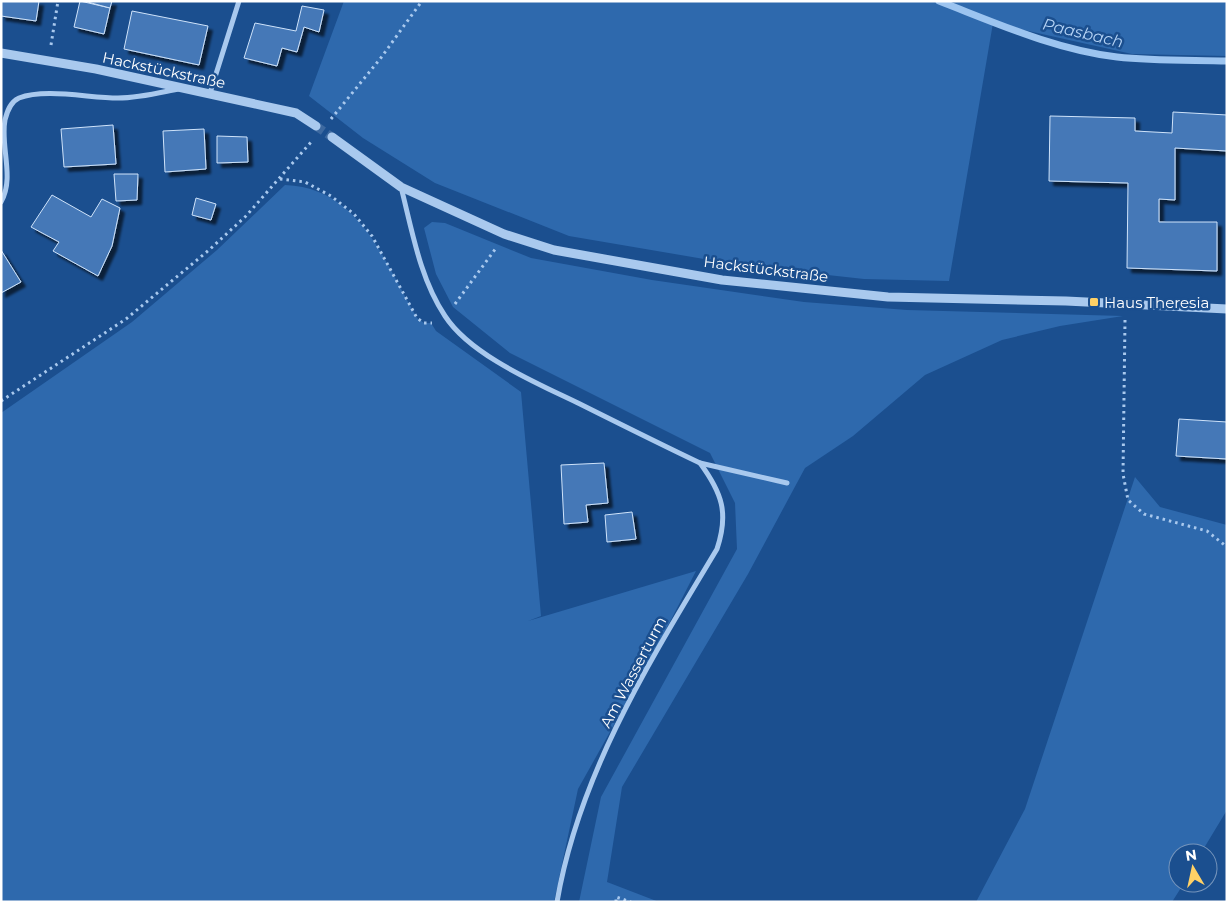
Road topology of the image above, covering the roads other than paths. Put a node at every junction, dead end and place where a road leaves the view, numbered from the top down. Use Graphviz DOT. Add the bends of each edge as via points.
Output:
graph roads {
  1 [pos="239,1"];
  2 [pos="1,53"];
  3 [pos="184,88"];
  4 [pos="210,93"];
  5 [pos="316,126"];
  6 [pos="332,137"];
  7 [pos="401,187"];
  8 [pos="1,202"];
  9 [pos="1227,309"];
  10 [pos="700,463"];
  11 [pos="787,483"];
  12 [pos="557,902"];
  1 -- 4 [label="street"];
  2 -- 3 [label="street, Hackstückstraße"];
  3 -- 4 [label="street, Hackstückstraße"];
  3 -- 8 [label="street" via="118,98 43,95 18,99 8,108 3,129 7,192"];
  4 -- 5 [label="street, Hackstückstraße" via="296,113"];
  6 -- 7 [label="street, Hackstückstraße"];
  7 -- 9 [label="street, Hackstückstraße" via="504,234 554,250 722,280 888,296"];
  7 -- 10 [label="street" via="416,249 445,317 470,343 501,365"];
  10 -- 11 [label="street"];
  10 -- 12 [label="street, Am Wasserturm" via="722,504 724,528 716,549 647,666 617,725 582,807"];
}
